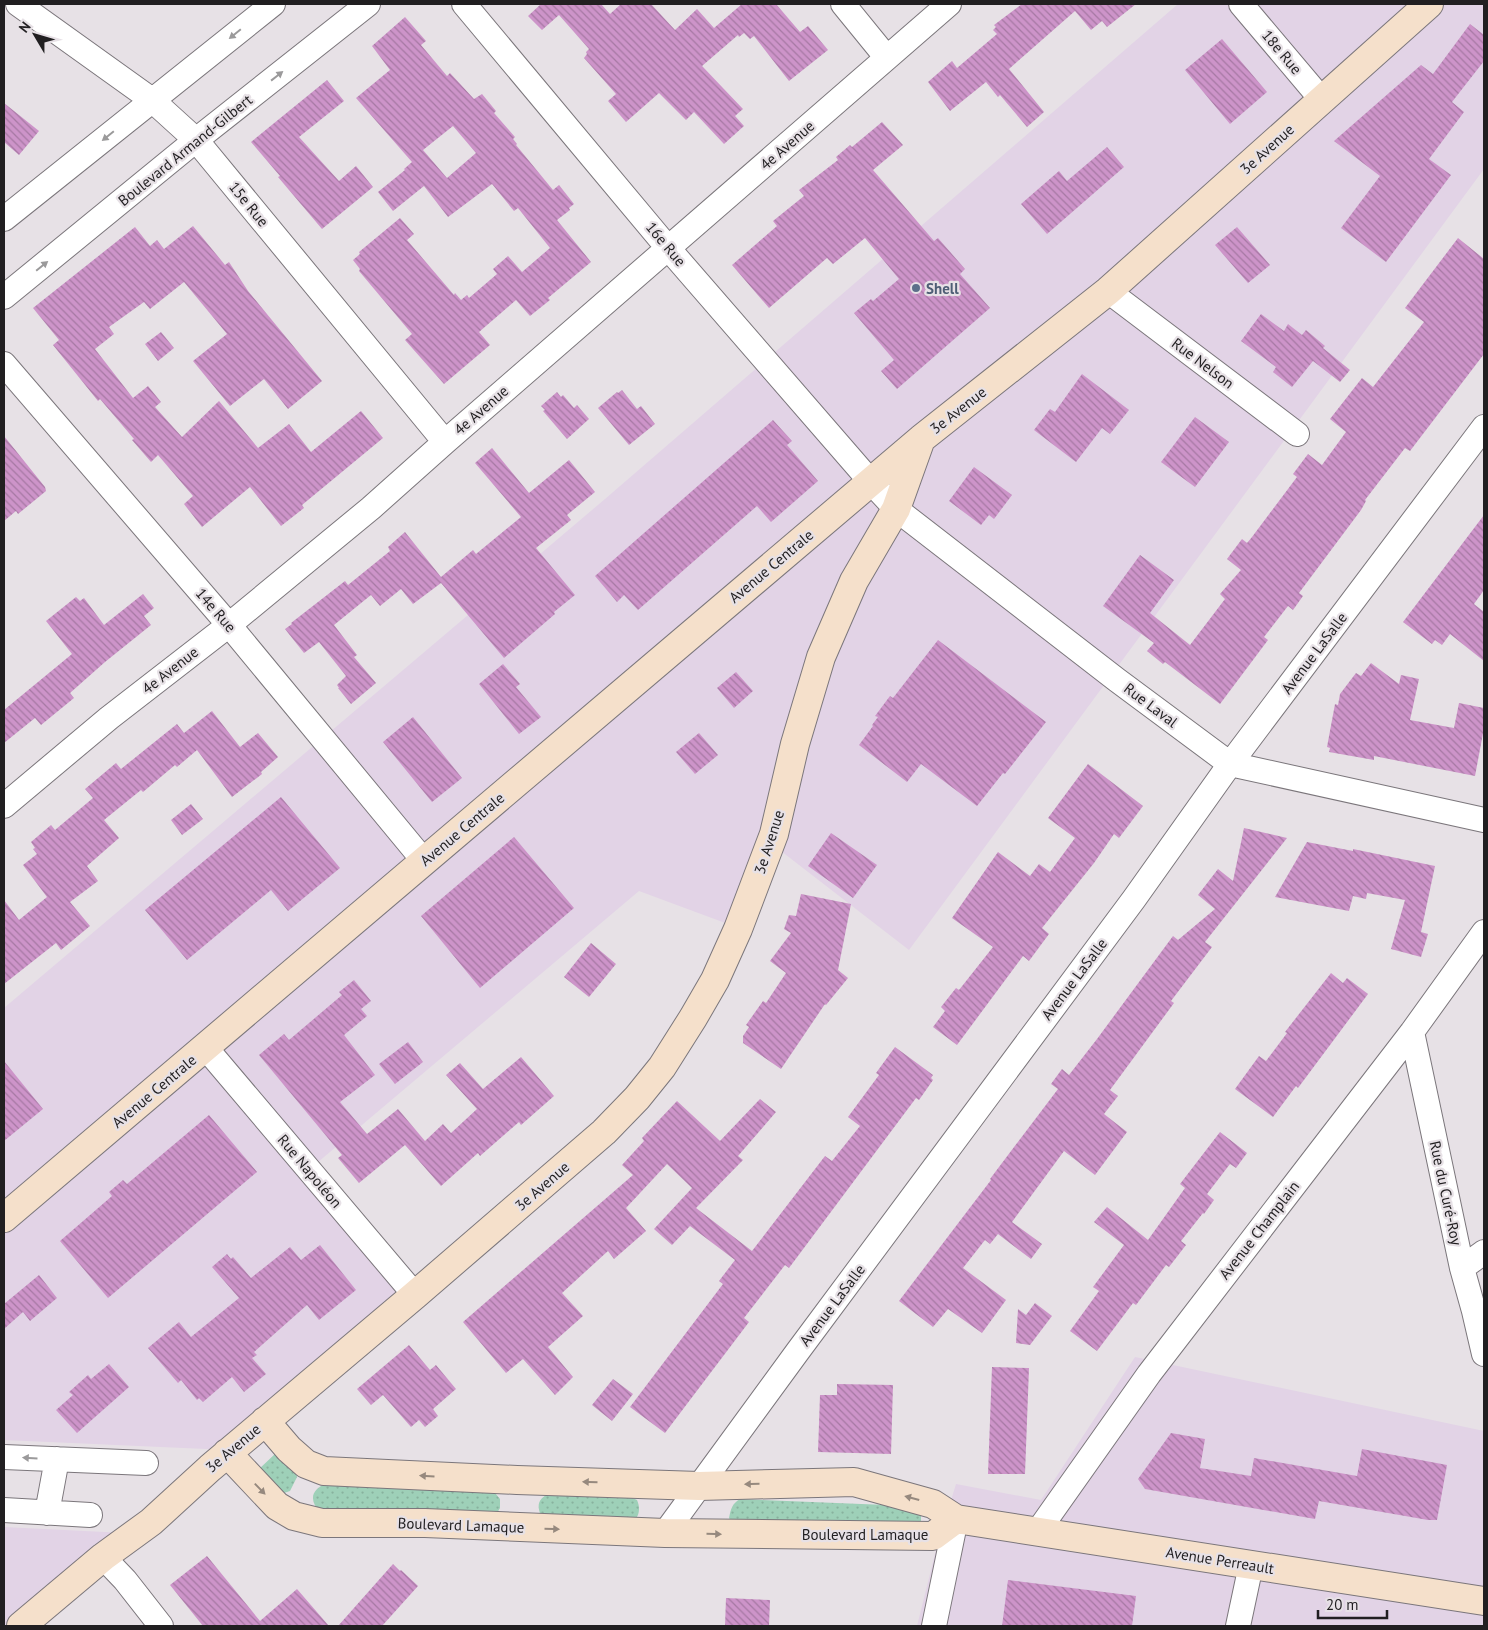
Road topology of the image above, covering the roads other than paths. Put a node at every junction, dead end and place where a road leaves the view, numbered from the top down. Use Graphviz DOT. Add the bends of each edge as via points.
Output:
graph roads {
  1 [pos="18,4"];
  2 [pos="273,4"];
  3 [pos="368,4"];
  4 [pos="464,4"];
  5 [pos="843,4"];
  6 [pos="949,4"];
  7 [pos="1241,4"];
  8 [pos="1429,4"];
  9 [pos="887,58"];
  10 [pos="152,100"];
  11 [pos="1322,100"];
  12 [pos="196,140"];
  13 [pos="4,219"];
  14 [pos="668,248"];
  15 [pos="1108,292"];
  16 [pos="4,297"];
  17 [pos="4,364"];
  18 [pos="1484,427"];
  19 [pos="1297,434"];
  20 [pos="921,439"];
  21 [pos="444,442"];
  22 [pos="871,482"];
  23 [pos="896,508"];
  24 [pos="229,624"];
  25 [pos="1230,764"];
  26 [pos="4,806"];
  27 [pos="1484,820"];
  28 [pos="424,861"];
  29 [pos="1484,932"];
  30 [pos="1412,1032"];
  31 [pos="205,1047"];
  32 [pos="4,1218"];
  33 [pos="1484,1252"];
  34 [pos="1462,1268"];
  35 [pos="416,1295"];
  36 [pos="1479,1310"];
  37 [pos="1484,1354"];
  38 [pos="265,1421"];
  39 [pos="228,1453"];
  40 [pos="4,1457"];
  41 [pos="57,1459"];
  42 [pos="146,1463"];
  43 [pos="699,1486"];
  44 [pos="4,1510"];
  45 [pos="47,1512"];
  46 [pos="90,1515"];
  47 [pos="956,1519"];
  48 [pos="1038,1532"];
  49 [pos="665,1533"];
  50 [pos="102,1557"];
  51 [pos="1251,1565"];
  52 [pos="1484,1601"];
  53 [pos="21,1626"];
  54 [pos="161,1626"];
  55 [pos="934,1626"];
  56 [pos="1238,1626"];
  1 -- 10 [label="street, 15e Rue"];
  2 -- 10 [label="street, one-way"];
  12 -- 3 [label="street, Boulevard Armand-Gilbert, one-way"];
  4 -- 14 [label="street, 16e Rue"];
  5 -- 9 [label="street"];
  6 -- 9 [label="street, 4e Avenue"];
  7 -- 11 [label="street, 18e Rue"];
  8 -- 11 [label="street, 3e Avenue"];
  9 -- 14 [label="street, 4e Avenue"];
  10 -- 12 [label="street, 15e Rue"];
  10 -- 13 [label="street, one-way"];
  11 -- 15 [label="street, 3e Avenue"];
  16 -- 12 [label="street, Boulevard Armand-Gilbert, one-way"];
  12 -- 21 [label="street, 15e Rue"];
  14 -- 21 [label="street, 4e Avenue"];
  14 -- 22 [label="street, 16e Rue"];
  15 -- 19 [label="street, Rue Nelson"];
  15 -- 20 [label="street, 3e Avenue"];
  17 -- 24 [label="street, 14e Rue"];
  18 -- 25 [label="street, Avenue LaSalle"];
  20 -- 22 [label="street, Avenue Centrale"];
  20 -- 23 [label="street, 3e Avenue"];
  21 -- 24 [label="street, 4e Avenue" via="371,508"];
  22 -- 23 [label="street, Rue Laval"];
  22 -- 28 [label="street, Avenue Centrale"];
  23 -- 25 [label="street, Rue Laval"];
  23 -- 35 [label="street, 3e Avenue" via="854,581 821,657 795,744 774,834 738,929 693,1018 638,1098 604,1132"];
  24 -- 26 [label="street, 4e Avenue"];
  24 -- 28 [label="street, 14e Rue"];
  25 -- 27 [label="street, Rue Laval"];
  25 -- 43 [label="street, Avenue LaSalle" via="1134,899"];
  28 -- 31 [label="street, Avenue Centrale"];
  29 -- 30 [label="street, Avenue Champlain"];
  30 -- 34 [label="street, Rue du Curé-Roy"];
  30 -- 48 [label="street, Avenue Champlain" via="1149,1374"];
  31 -- 32 [label="street, Avenue Centrale"];
  31 -- 35 [label="street, Rue Napoléon"];
  33 -- 34 [label="street"];
  34 -- 36 [label="street, Rue du Curé-Roy"];
  35 -- 38 [label="street, 3e Avenue"];
  36 -- 37 [label="street, Rue du Curé-Roy"];
  38 -- 39 [label="street, 3e Avenue"];
  43 -- 38 [label="street, Boulevard Lamaque, one-way" via="324,1471 306,1464"];
  39 -- 49 [label="street, Boulevard Lamaque, one-way" via="277,1506 294,1516 322,1523 425,1523"];
  39 -- 50 [label="street, 3e Avenue" via="151,1522"];
  41 -- 40 [label="street, one-way"];
  41 -- 42 [label="street"];
  41 -- 45 [label="street"];
  47 -- 43 [label="street, Boulevard Lamaque, one-way" via="933,1504 854,1482"];
  43 -- 49 [label="street, Avenue LaSalle"];
  44 -- 45 [label="street"];
  45 -- 46 [label="street"];
  47 -- 48 [label="street, Avenue Perreault"];
  49 -- 47 [label="street, Boulevard Lamaque, one-way" via="933,1536"];
  47 -- 55 [label="street"];
  48 -- 51 [label="street, Avenue Perreault"];
  50 -- 53 [label="street, 3e Avenue"];
  50 -- 54 [label="street" via="125,1580"];
  51 -- 52 [label="street, Avenue Perreault"];
  51 -- 56 [label="street"];
}
